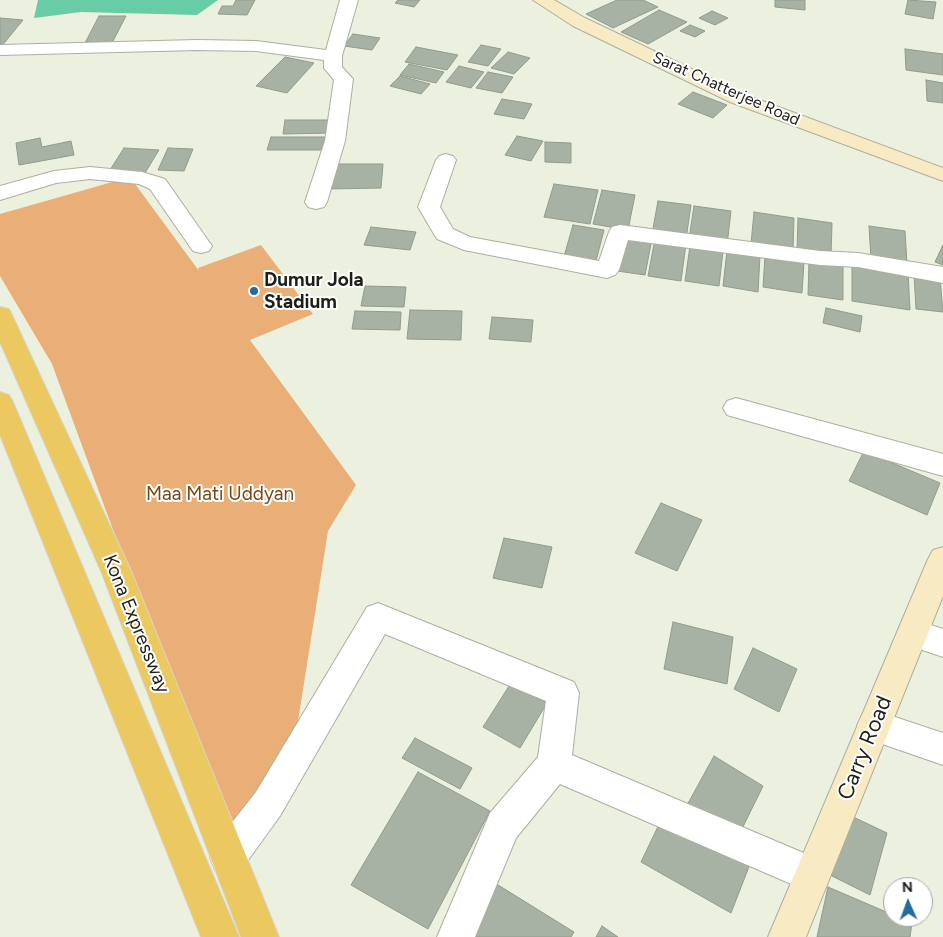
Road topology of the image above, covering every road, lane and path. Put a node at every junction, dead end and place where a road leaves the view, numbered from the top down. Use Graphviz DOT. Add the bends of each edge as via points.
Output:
graph roads {
  1 [pos="349,0"];
  2 [pos="542,0"];
  3 [pos="0,50"];
  4 [pos="333,56"];
  5 [pos="446,160"];
  6 [pos="943,175"];
  7 [pos="0,193"];
  8 [pos="316,202"];
  9 [pos="201,246"];
  10 [pos="943,275"];
  11 [pos="0,315"];
  12 [pos="0,402"];
  13 [pos="736,408"];
  14 [pos="943,465"];
  15 [pos="943,559"];
  16 [pos="912,632"];
  17 [pos="943,643"];
  18 [pos="874,726"];
  19 [pos="943,749"];
  20 [pos="554,764"];
  21 [pos="228,857"];
  22 [pos="812,875"];
  23 [pos="220,937"];
  24 [pos="260,937"];
  25 [pos="456,937"];
  26 [pos="787,937"];
  1 -- 4 [label="street"];
  2 -- 6 [label="main road, Sarat Chatterjee Road" via="579,22 737,98"];
  3 -- 4 [label="street" via="207,45 256,46"];
  4 -- 8 [label="street" via="333,68 344,79 335,141"];
  5 -- 10 [label="street" via="429,207 445,234 464,243 607,270 620,232 858,260"];
  7 -- 9 [label="street" via="54,177 90,173 142,178 158,184"];
  11 -- 21 [label="highway, Kona Expressway" via="116,571"];
  12 -- 23 [label="highway"];
  13 -- 14 [label="street"];
  15 -- 16 [label="main road, Carry Road"];
  16 -- 17 [label="street"];
  16 -- 18 [label="main road, Carry Road"];
  18 -- 19 [label="street"];
  18 -- 22 [label="main road, Carry Road"];
  20 -- 21 [label="street" via="563,693 378,617 268,804"];
  20 -- 22 [label="street"];
  20 -- 25 [label="street" via="503,826"];
  21 -- 24 [label="highway, Kona Expressway"];
  22 -- 26 [label="main road, Carry Road"];
}
